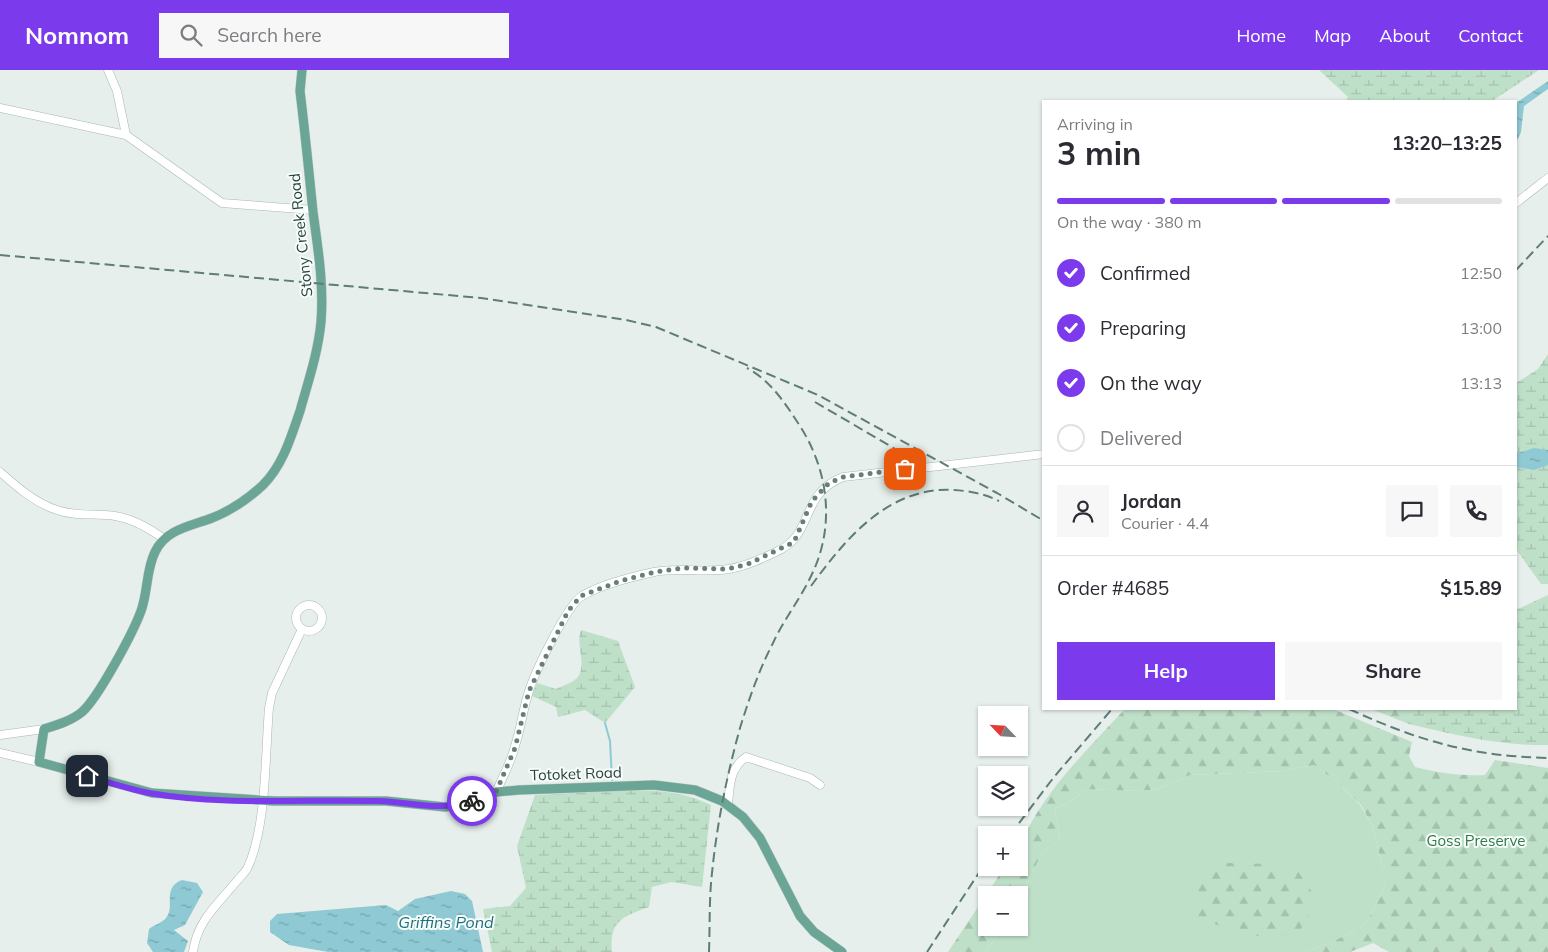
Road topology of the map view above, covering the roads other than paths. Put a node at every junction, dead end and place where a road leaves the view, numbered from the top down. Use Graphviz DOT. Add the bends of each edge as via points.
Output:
graph roads {
  1 [pos="108,70"];
  2 [pos="302,70"];
  3 [pos="0,108"];
  4 [pos="126,135"];
  5 [pos="1548,178"];
  6 [pos="1517,202"];
  7 [pos="313,210"];
  8 [pos="1042,454"];
  9 [pos="0,472"];
  10 [pos="164,539"];
  11 [pos="302,629"];
  12 [pos="44,729"];
  13 [pos="0,735"];
  14 [pos="0,753"];
  15 [pos="39,762"];
  16 [pos="820,785"];
  17 [pos="496,792"];
  18 [pos="262,801"];
  19 [pos="728,804"];
  20 [pos="193,952"];
  21 [pos="842,952"];
  1 -- 4 [label="street" via="117,90"];
  2 -- 7 [label="main road, Stony Creek Road" via="300,91"];
  3 -- 4 [label="street"];
  4 -- 7 [label="street" via="222,203"];
  5 -- 6 [label="street"];
  7 -- 10 [label="main road, Stony Creek Road" via="322,285 321,322 310,377 283,456 272,475 234,507 175,530"];
  8 -- 17 [label="street" via="843,477 824,487 812,501 794,542 778,551 728,569 683,568 655,572 581,596 568,611 529,691 515,748"];
  9 -- 10 [label="street" via="49,507 71,514 126,518"];
  10 -- 12 [label="main road" via="151,562 141,611 99,690 81,712 62,724"];
  11 -- 18 [label="street" via="271,698"];
  12 -- 13 [label="street"];
  12 -- 15 [label="main road"];
  14 -- 15 [label="street, Totoket Road"];
  15 -- 18 [label="main road, Totoket Road" via="152,793"];
  16 -- 19 [label="street" via="810,778 746,757 731,777"];
  17 -- 18 [label="main road, Totoket Road" via="445,807 386,801"];
  17 -- 19 [label="main road, Totoket Road" via="670,786 703,792"];
  18 -- 20 [label="street" via="257,842 247,869 208,914 195,936"];
  19 -- 21 [label="main road, Totoket Road" via="760,838 807,926"];
}
